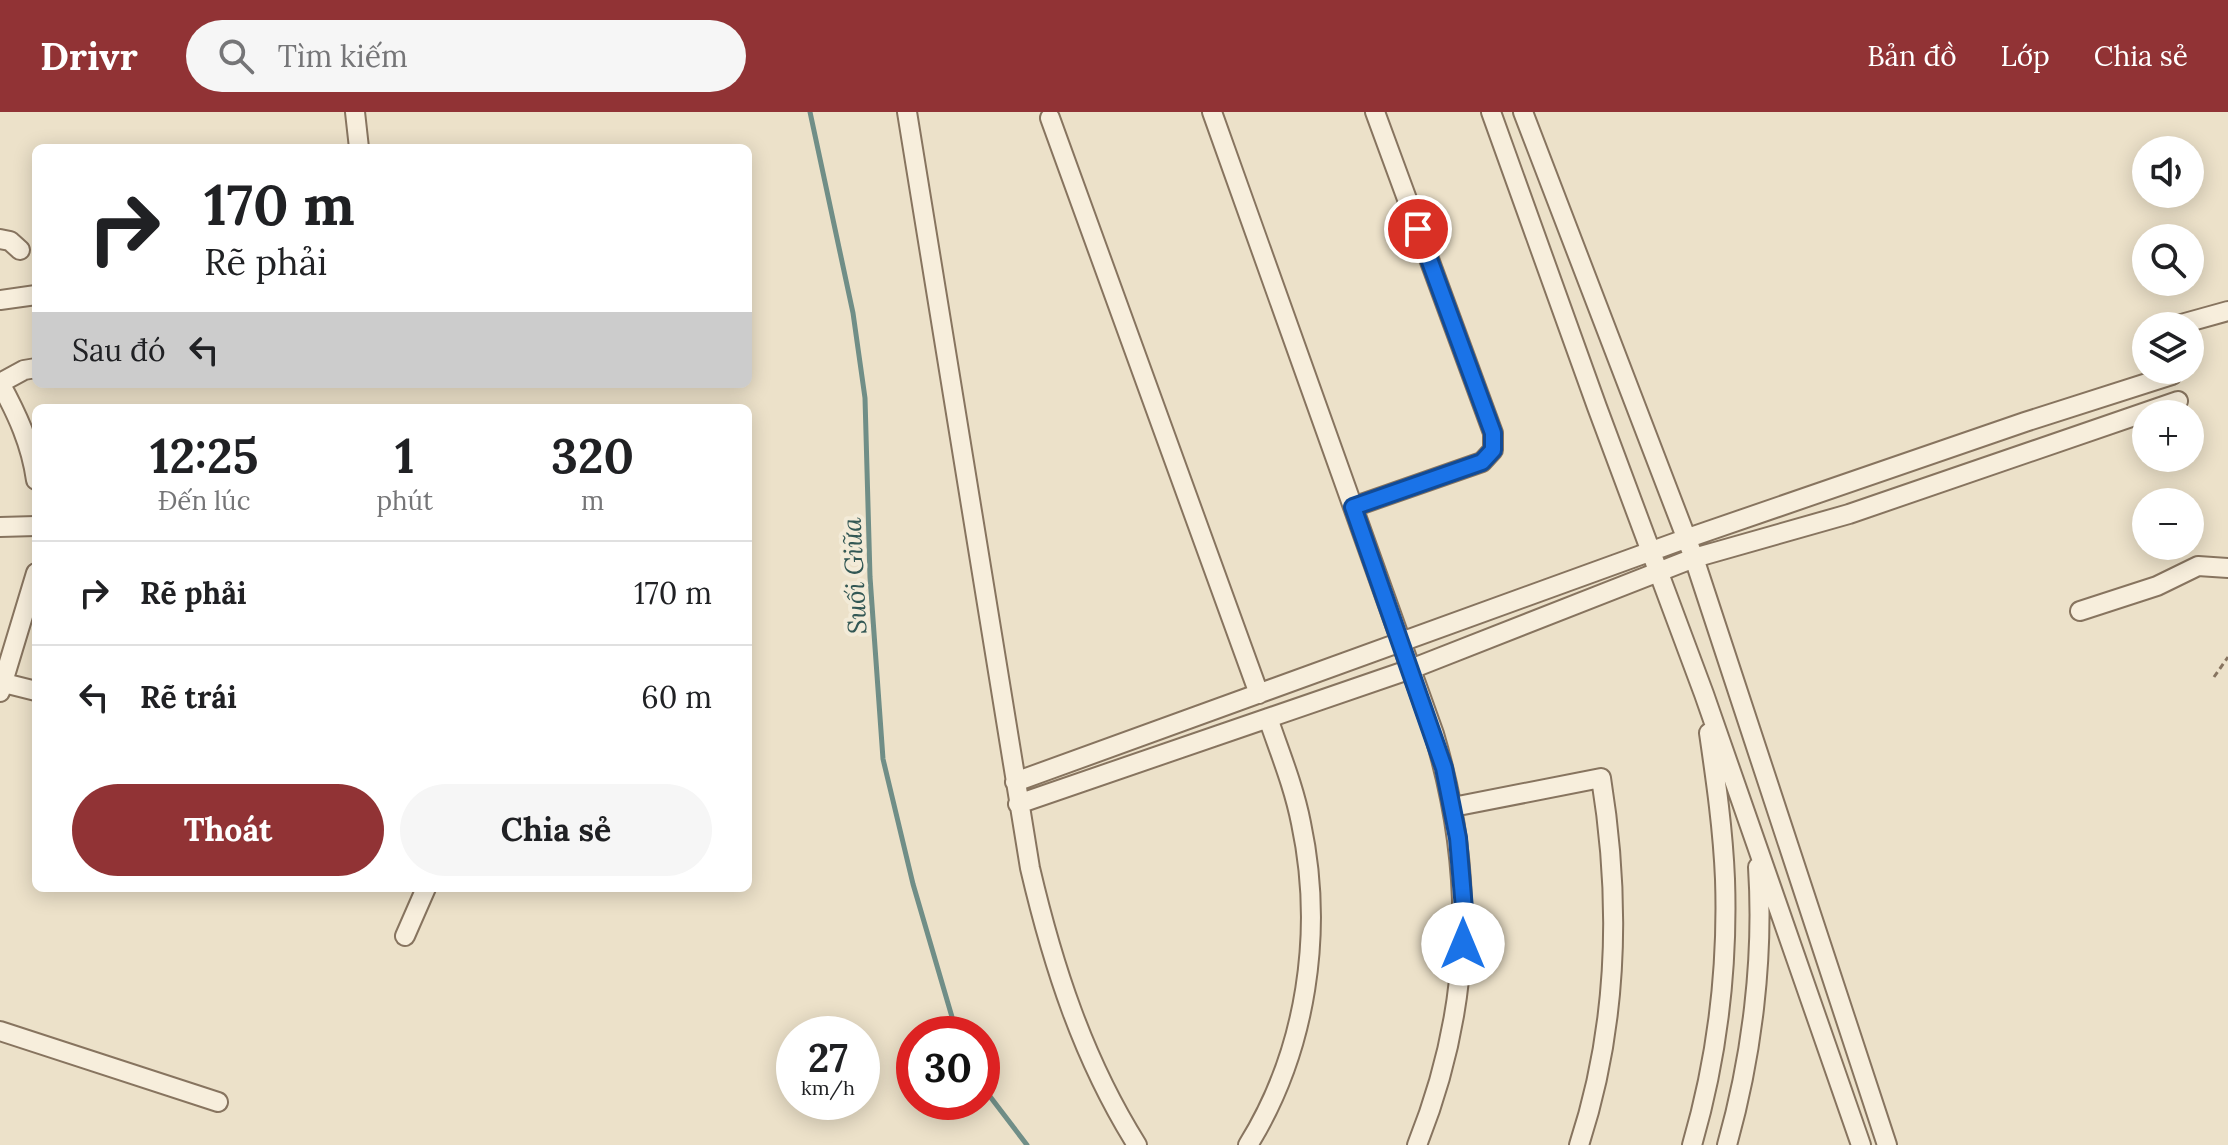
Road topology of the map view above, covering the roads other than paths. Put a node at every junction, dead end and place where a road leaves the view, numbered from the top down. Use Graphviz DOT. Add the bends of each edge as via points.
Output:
graph roads {
  1 [pos="355,112"];
  2 [pos="907,112"];
  3 [pos="1212,112"];
  4 [pos="1375,112"];
  5 [pos="1491,112"];
  6 [pos="1523,112"];
  7 [pos="1050,118"];
  8 [pos="359,144"];
  9 [pos="0,239"];
  10 [pos="20,250"];
  11 [pos="32,296"];
  12 [pos="0,300"];
  13 [pos="2228,311"];
  14 [pos="2204,318"];
  15 [pos="32,369"];
  16 [pos="0,383"];
  17 [pos="2144,384"];
  18 [pos="2132,417"];
  19 [pos="32,455"];
  20 [pos="1353,507"];
  21 [pos="32,526"];
  22 [pos="0,527"];
  23 [pos="1685,539"];
  24 [pos="1650,553"];
  25 [pos="1694,558"];
  26 [pos="2228,568"];
  27 [pos="1659,571"];
  28 [pos="32,585"];
  29 [pos="2080,611"];
  30 [pos="1401,640"];
  31 [pos="1411,669"];
  32 [pos="3,676"];
  33 [pos="32,689"];
  34 [pos="1259,694"];
  35 [pos="1704,694"];
  36 [pos="1268,718"];
  37 [pos="1015,782"];
  38 [pos="1018,804"];
  39 [pos="1453,807"];
  40 [pos="1756,846"];
  41 [pos="424,892"];
  42 [pos="405,936"];
  43 [pos="0,1031"];
  44 [pos="218,1102"];
  45 [pos="1137,1145"];
  46 [pos="1248,1145"];
  47 [pos="1417,1145"];
  48 [pos="1579,1145"];
  49 [pos="1692,1145"];
  50 [pos="1727,1145"];
  51 [pos="1861,1145"];
  52 [pos="1887,1145"];
  1 -- 8 [label="street"];
  2 -- 37 [label="street"];
  3 -- 20 [label="street"];
  4 -- 20 [label="street" via="1493,433 1493,450 1482,462"];
  5 -- 24 [label="street"];
  6 -- 23 [label="street"];
  7 -- 34 [label="street"];
  9 -- 10 [label="street"];
  11 -- 12 [label="street"];
  13 -- 14 [label="street"];
  15 -- 16 [label="street"];
  16 -- 19 [label="street"];
  17 -- 23 [label="street"];
  18 -- 25 [label="street" via="1849,514"];
  20 -- 30 [label="street"];
  21 -- 22 [label="street"];
  23 -- 24 [label="street"];
  23 -- 25 [label="street"];
  24 -- 27 [label="street"];
  24 -- 30 [label="street"];
  25 -- 27 [label="street"];
  25 -- 52 [label="street"];
  26 -- 29 [label="street" via="2198,566 2157,586"];
  27 -- 31 [label="street"];
  27 -- 35 [label="street"];
  28 -- 32 [label="street"];
  30 -- 31 [label="street"];
  30 -- 34 [label="street"];
  31 -- 36 [label="street"];
  31 -- 39 [label="street"];
  32 -- 33 [label="street"];
  34 -- 37 [label="street"];
  35 -- 40 [label="street"];
  35 -- 49 [label="street" via="1722,829 1725,927 1718,1025"];
  36 -- 38 [label="street"];
  36 -- 46 [label="street" via="1301,821 1310,881 1311,942 1294,1040 1270,1105"];
  37 -- 38 [label="street"];
  38 -- 45 [label="street" via="1042,918 1072,1016"];
  39 -- 47 [label="street" via="1464,909 1460,979 1448,1050"];
  39 -- 48 [label="street" via="1601,778 1612,859 1614,941 1607,1022"];
  40 -- 50 [label="street" via="1756,979"];
  40 -- 51 [label="street"];
  41 -- 42 [label="street"];
  43 -- 44 [label="street"];
}
